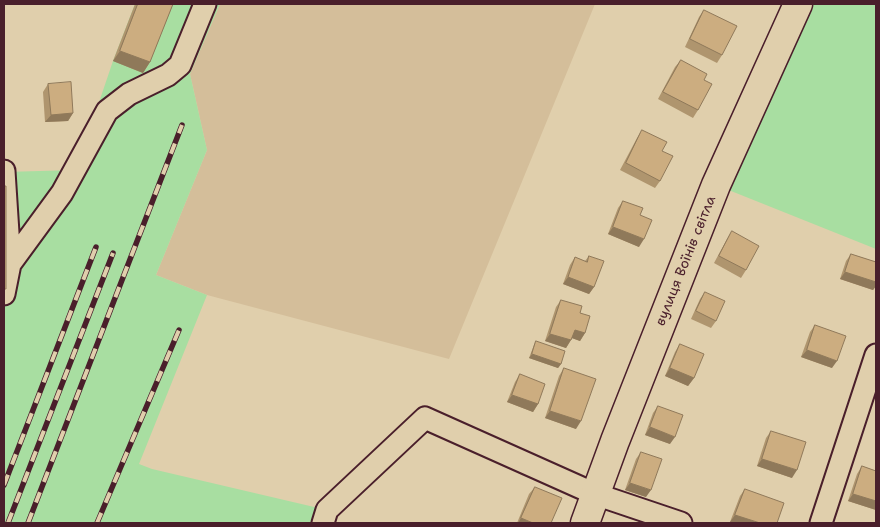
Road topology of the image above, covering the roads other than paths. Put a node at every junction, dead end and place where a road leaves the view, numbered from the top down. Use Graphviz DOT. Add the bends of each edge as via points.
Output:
graph roads {
  1 [pos="205,4"];
  2 [pos="798,4"];
  3 [pos="4,171"];
  4 [pos="10,264"];
  5 [pos="4,294"];
  6 [pos="876,355"];
  7 [pos="595,494"];
  8 [pos="323,523"];
  9 [pos="585,523"];
  10 [pos="680,523"];
  11 [pos="821,523"];
  1 -- 4 [label="street" via="180,65 168,75 121,99 107,111 62,193"];
  2 -- 7 [label="street, вулиця Воїнів світла" via="716,185"];
  3 -- 4 [label="street"];
  4 -- 5 [label="street"];
  6 -- 11 [label="street"];
  7 -- 8 [label="street" via="425,418 328,510"];
  7 -- 9 [label="street, вулиця Воїнів світла"];
  7 -- 10 [label="street"];
}
